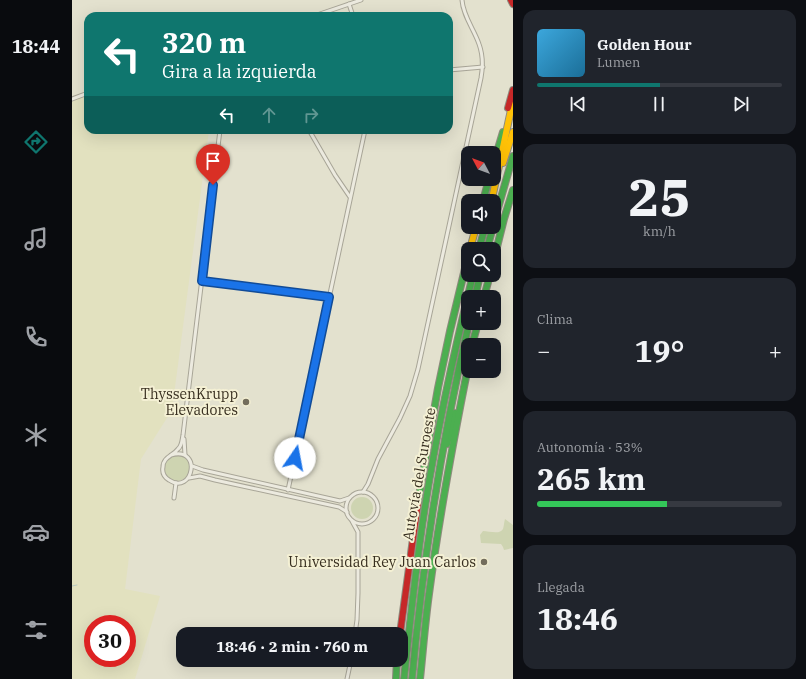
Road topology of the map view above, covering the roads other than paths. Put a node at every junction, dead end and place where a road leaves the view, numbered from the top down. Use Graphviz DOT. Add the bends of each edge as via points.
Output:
graph roads {
  1 [pos="361,0"];
  2 [pos="462,0"];
  3 [pos="511,0"];
  4 [pos="349,4"];
  5 [pos="513,4"];
  6 [pos="326,12"];
  7 [pos="352,12"];
  8 [pos="483,67"];
  9 [pos="453,70"];
  10 [pos="513,90"];
  11 [pos="84,94"];
  12 [pos="72,99"];
  13 [pos="512,104"];
  14 [pos="513,132"];
  15 [pos="220,134"];
  16 [pos="311,134"];
  17 [pos="364,134"];
  18 [pos="501,138"];
  19 [pos="499,146"];
  20 [pos="513,156"];
  21 [pos="513,190"];
  22 [pos="493,194"];
  23 [pos="493,194"];
  24 [pos="350,197"];
  25 [pos="501,198"];
  26 [pos="499,242"];
  27 [pos="202,281"];
  28 [pos="462,282"];
  29 [pos="471,282"];
  30 [pos="329,297"];
  31 [pos="467,330"];
  32 [pos="464,378"];
  33 [pos="466,378"];
  34 [pos="184,435"];
  35 [pos="171,455"];
  36 [pos="185,455"];
  37 [pos="192,466"];
  38 [pos="189,478"];
  39 [pos="176,483"];
  40 [pos="368,484"];
  41 [pos="288,490"];
  42 [pos="363,492"];
  43 [pos="372,495"];
  44 [pos="174,498"];
  45 [pos="349,498"];
  46 [pos="347,512"];
  47 [pos="352,520"];
  48 [pos="362,524"];
  49 [pos="358,532"];
  50 [pos="428,538"];
  51 [pos="356,627"];
  52 [pos="401,627"];
  53 [pos="350,667"];
  54 [pos="397,667"];
  55 [pos="347,679"];
  56 [pos="396,679"];
  57 [pos="404,679"];
  58 [pos="412,679"];
  59 [pos="420,679"];
  1 -- 4 [label="street"];
  2 -- 8 [label="street" via="462,7 480,45"];
  3 -- 5 [label="highway"];
  4 -- 6 [label="street"];
  4 -- 7 [label="street"];
  8 -- 9 [label="street"];
  8 -- 40 [label="street" via="418,369 410,396"];
  10 -- 18 [label="highway"];
  11 -- 12 [label="street"];
  13 -- 18 [label="highway"];
  13 -- 22 [label="highway"];
  14 -- 23 [label="highway"];
  15 -- 27 [label="street"];
  16 -- 24 [label="street"];
  17 -- 24 [label="street"];
  18 -- 19 [label="highway"];
  20 -- 25 [label="highway"];
  21 -- 26 [label="highway"];
  24 -- 30 [label="street"];
  27 -- 30 [label="street"];
  27 -- 34 [label="street"];
  28 -- 52 [label="highway" via="433,413 410,551"];
  29 -- 57 [label="highway, Autovía del Suroeste" via="429,480"];
  30 -- 41 [label="street"];
  31 -- 50 [label="highway, Autovía del Suroeste" via="445,434"];
  32 -- 50 [label="highway" via="446,448"];
  33 -- 59 [label="highway" via="438,533"];
  34 -- 35 [label="street" via="180,447"];
  34 -- 36 [label="street"];
  35 -- 36 [label="street"];
  35 -- 39 [label="street" via="166,458 162,468 166,478"];
  36 -- 37 [label="street"];
  37 -- 38 [label="street"];
  37 -- 41 [label="street"];
  38 -- 39 [label="street"];
  38 -- 46 [label="street" via="200,476 339,507"];
  39 -- 44 [label="street"];
  40 -- 42 [label="street"];
  40 -- 43 [label="street"];
  41 -- 45 [label="street" via="340,501"];
  42 -- 43 [label="street"];
  42 -- 45 [label="street"];
  43 -- 48 [label="street" via="378,503 377,513 372,521"];
  45 -- 46 [label="street"];
  46 -- 47 [label="street"];
  47 -- 48 [label="street"];
  47 -- 49 [label="street"];
  48 -- 49 [label="street" via="362,529"];
  49 -- 51 [label="street"];
  50 -- 58 [label="highway, Autovía del Suroeste"];
  53 -- 55 [label="street"];
  54 -- 56 [label="highway"];
}
